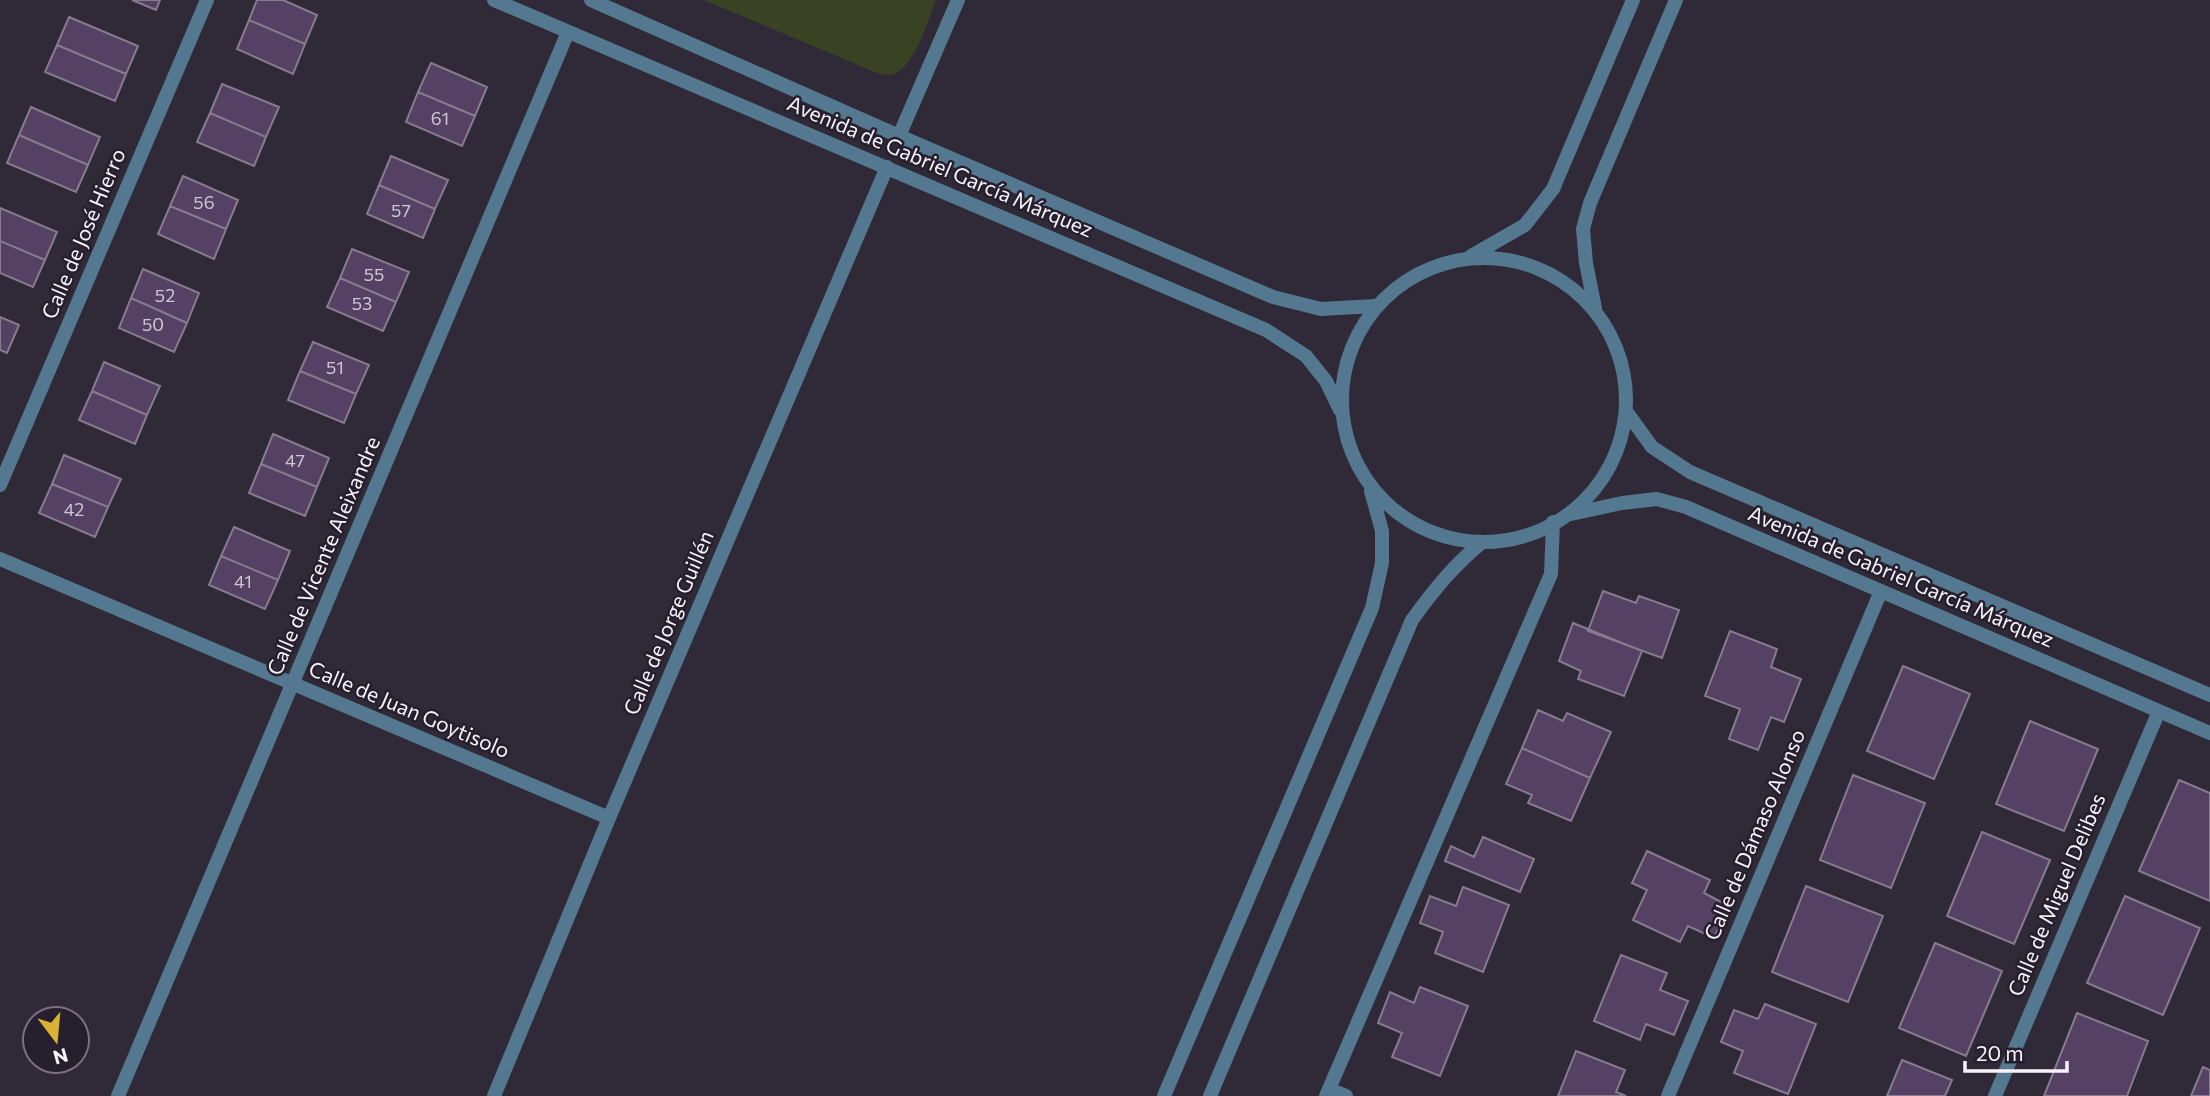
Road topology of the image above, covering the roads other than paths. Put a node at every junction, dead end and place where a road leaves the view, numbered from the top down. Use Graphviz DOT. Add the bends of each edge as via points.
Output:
graph roads {
  1 [pos="206,0"];
  2 [pos="494,0"];
  3 [pos="591,0"];
  4 [pos="958,0"];
  5 [pos="1633,0"];
  6 [pos="1676,0"];
  7 [pos="568,32"];
  8 [pos="899,136"];
  9 [pos="887,167"];
  10 [pos="1470,257"];
  11 [pos="1375,306"];
  12 [pos="1595,308"];
  13 [pos="1340,410"];
  14 [pos="1626,411"];
  15 [pos="0,485"];
  16 [pos="1370,486"];
  17 [pos="1569,515"];
  18 [pos="1553,522"];
  19 [pos="1481,544"];
  20 [pos="0,559"];
  21 [pos="1881,591"];
  22 [pos="293,684"];
  23 [pos="2210,695"];
  24 [pos="2159,711"];
  25 [pos="2210,733"];
  26 [pos="609,818"];
  27 [pos="1328,1093"];
  28 [pos="118,1096"];
  29 [pos="494,1096"];
  30 [pos="1164,1096"];
  31 [pos="1210,1096"];
  32 [pos="1346,1096"];
  33 [pos="1668,1096"];
  34 [pos="1995,1096"];
  1 -- 15 [label="street, Calle de José Hierro"];
  2 -- 7 [label="street, Avenida de Gabriel García Márquez"];
  3 -- 8 [label="street, Avenida de Gabriel García Márquez"];
  4 -- 8 [label="street"];
  5 -- 10 [label="street" via="1553,189 1525,225"];
  6 -- 12 [label="street" via="1583,229"];
  7 -- 9 [label="street, Avenida de Gabriel García Márquez"];
  7 -- 22 [label="street, Calle de Vicente Aleixandre"];
  8 -- 11 [label="street, Avenida de Gabriel García Márquez" via="1273,297 1321,309"];
  9 -- 13 [label="street, Avenida de Gabriel García Márquez" via="1266,330 1306,356 1326,381"];
  9 -- 26 [label="street, Calle de Jorge Guillén"];
  10 -- 11 [label="street" via="1422,270"];
  10 -- 12 [label="street" via="1524,262 1554,274"];
  11 -- 13 [label="street" via="1347,355"];
  12 -- 14 [label="street" via="1614,339 1627,384"];
  13 -- 16 [label="street" via="1352,458"];
  14 -- 17 [label="street" via="1625,426 1601,483"];
  14 -- 23 [label="street, Avenida de Gabriel García Márquez" via="1652,447 1690,472"];
  16 -- 19 [label="street" via="1391,510 1434,534"];
  16 -- 30 [label="street" via="1382,531 1382,563 1372,608"];
  17 -- 18 [label="street"];
  17 -- 21 [label="street, Avenida de Gabriel García Márquez" via="1657,499 1686,507"];
  18 -- 19 [label="street" via="1514,540"];
  18 -- 27 [label="street" via="1551,574"];
  19 -- 31 [label="street" via="1440,581 1412,620"];
  20 -- 22 [label="street, Calle de Juan Goytisolo"];
  21 -- 24 [label="street, Avenida de Gabriel García Márquez"];
  21 -- 33 [label="street, Calle de Dámaso Alonso"];
  22 -- 26 [label="street, Calle de Juan Goytisolo"];
  22 -- 28 [label="street, Calle de Vicente Aleixandre"];
  24 -- 25 [label="street, Avenida de Gabriel García Márquez"];
  24 -- 34 [label="street, Calle de Miguel Delibes"];
  26 -- 29 [label="street, Calle de Jorge Guillén"];
  27 -- 32 [label="street"];
}
